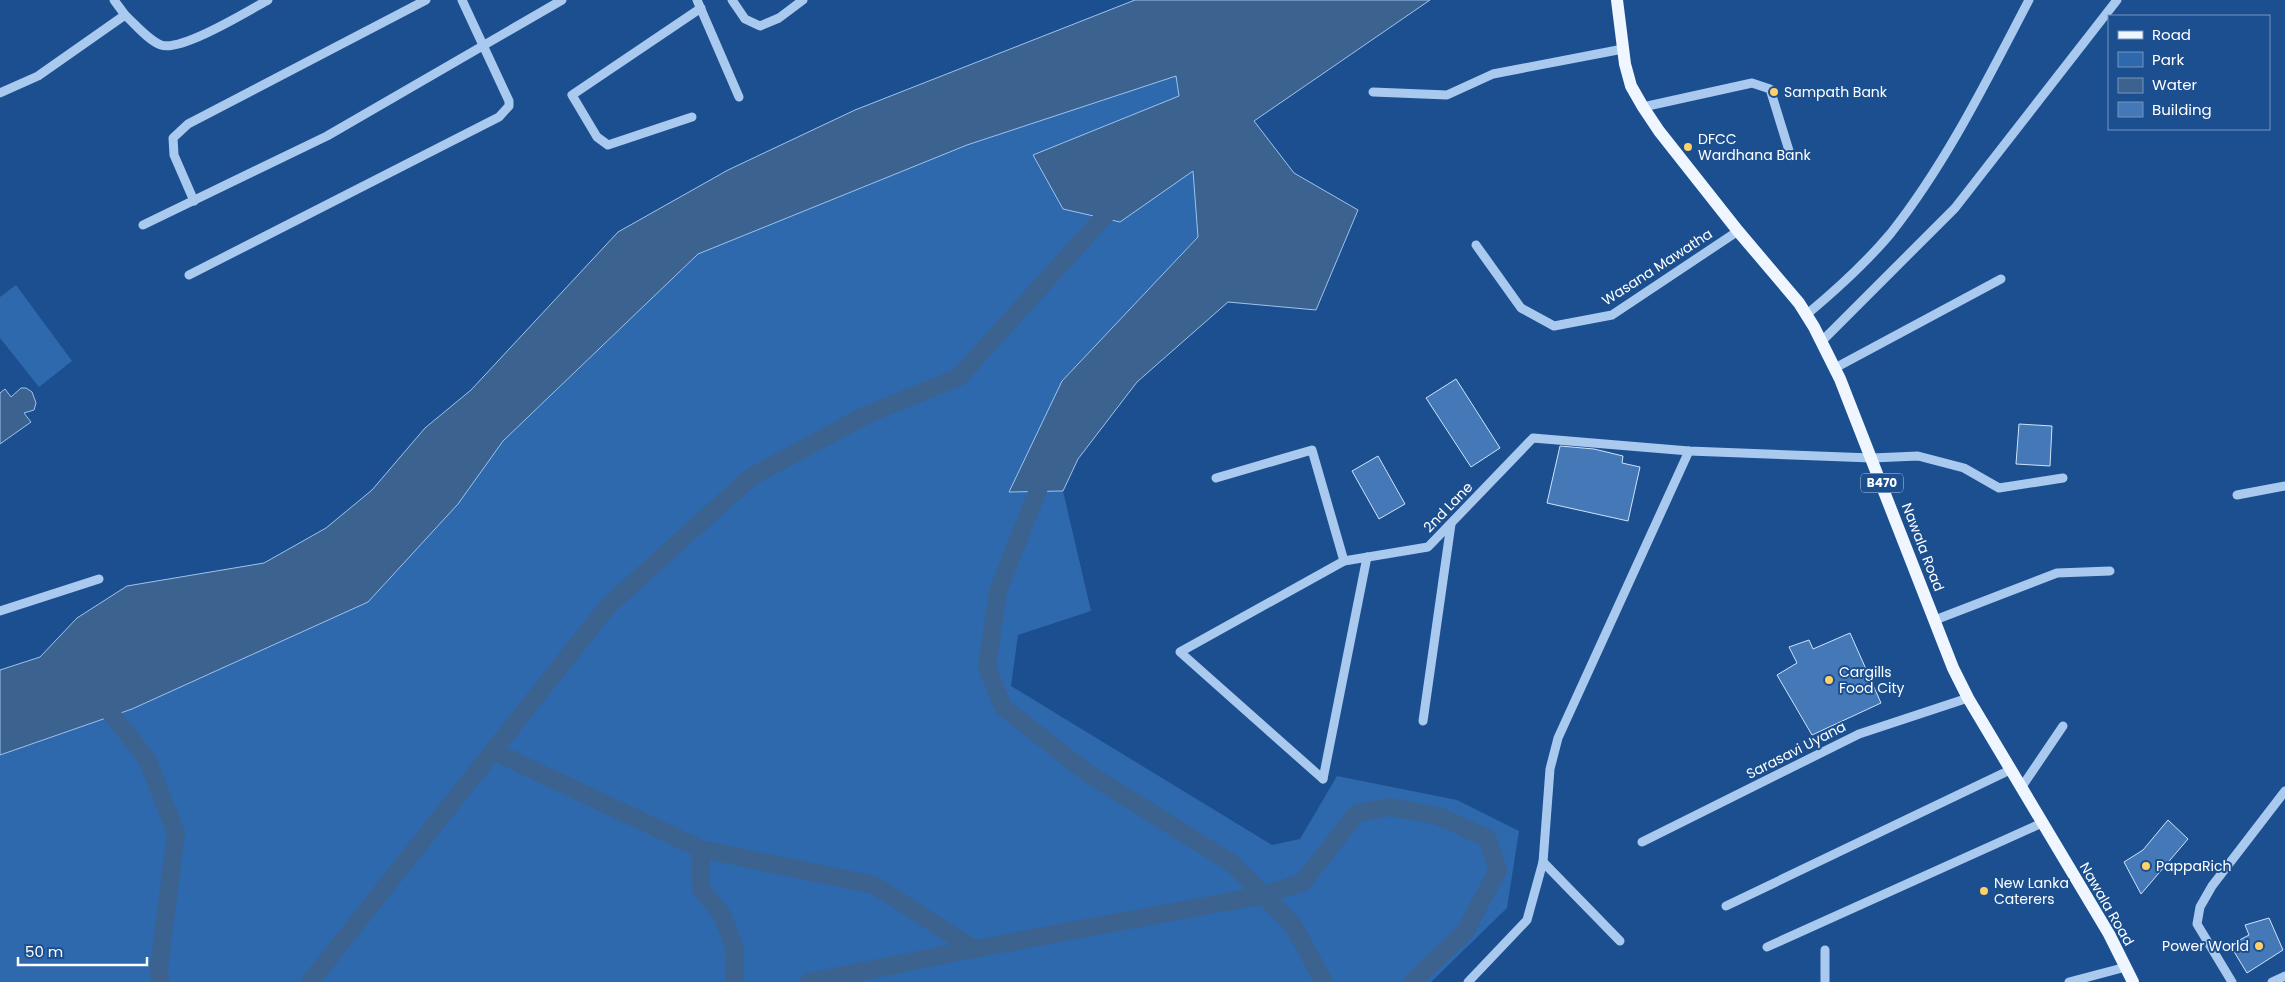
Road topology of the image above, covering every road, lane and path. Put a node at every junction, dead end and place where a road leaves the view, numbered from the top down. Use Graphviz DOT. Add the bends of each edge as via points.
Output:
graph roads {
  1 [pos="114,0"];
  2 [pos="268,0"];
  3 [pos="426,0"];
  4 [pos="462,0"];
  5 [pos="562,0"];
  6 [pos="732,0"];
  7 [pos="803,0"];
  8 [pos="1617,0"];
  9 [pos="2029,0"];
  10 [pos="2117,0"];
  11 [pos="699,4"];
  12 [pos="125,15"];
  13 [pos="483,45"];
  14 [pos="1623,49"];
  15 [pos="1372,92"];
  16 [pos="0,93"];
  17 [pos="739,97"];
  18 [pos="1643,107"];
  19 [pos="692,117"];
  20 [pos="1791,157"];
  21 [pos="194,201"];
  22 [pos="143,226"];
  23 [pos="1738,231"];
  24 [pos="1476,244"];
  25 [pos="189,275"];
  26 [pos="2001,279"];
  27 [pos="1806,315"];
  28 [pos="1822,341"];
  29 [pos="1835,368"];
  30 [pos="1689,451"];
  31 [pos="1872,458"];
  32 [pos="1216,478"];
  33 [pos="2064,478"];
  34 [pos="2285,486"];
  35 [pos="2237,495"];
  36 [pos="1451,524"];
  37 [pos="1367,557"];
  38 [pos="1344,561"];
  39 [pos="2110,571"];
  40 [pos="99,579"];
  41 [pos="0,611"];
  42 [pos="1935,620"];
  43 [pos="1968,698"];
  44 [pos="1423,721"];
  45 [pos="2063,726"];
  46 [pos="2010,770"];
  47 [pos="2021,788"];
  48 [pos="2285,791"];
  49 [pos="2042,823"];
  50 [pos="1642,842"];
  51 [pos="1544,862"];
  52 [pos="1726,906"];
  53 [pos="1620,942"];
  54 [pos="1767,948"];
  55 [pos="1825,950"];
  56 [pos="2126,967"];
  57 [pos="2285,976"];
  58 [pos="1468,982"];
  59 [pos="1825,982"];
  60 [pos="2069,982"];
  61 [pos="2133,982"];
  62 [pos="2232,982"];
  63 [pos="2272,982"];
  1 -- 12 [label="street"];
  2 -- 12 [label="street" via="220,27 170,47 148,37"];
  3 -- 21 [label="street" via="188,124 173,138 174,155"];
  4 -- 13 [label="street"];
  5 -- 13 [label="street"];
  6 -- 7 [label="street" via="744,19 760,26 779,18"];
  8 -- 14 [label="main road, Nawala Road / B470"];
  9 -- 27 [label="street" via="1981,92 1925,187 1890,234 1844,282"];
  10 -- 28 [label="street" via="1955,208"];
  11 -- 17 [label="street"];
  11 -- 19 [label="street" via="572,95 597,137 608,145"];
  12 -- 16 [label="street" via="38,76"];
  13 -- 21 [label="street" via="327,136"];
  13 -- 25 [label="street" via="509,101 509,106 499,117"];
  14 -- 15 [label="street" via="1493,74 1447,95"];
  14 -- 18 [label="main road, Nawala Road / B470" via="1631,86"];
  18 -- 20 [label="street" via="1752,84 1770,89"];
  18 -- 23 [label="main road, Nawala Road / B470" via="1659,132"];
  21 -- 22 [label="street"];
  23 -- 24 [label="street, Wasana Mawatha" via="1612,315 1554,326 1521,308"];
  23 -- 27 [label="main road, Nawala Road / B470"];
  26 -- 29 [label="street"];
  27 -- 28 [label="main road, Nawala Road / B470"];
  28 -- 29 [label="main road, Nawala Road / B470"];
  29 -- 31 [label="main road, Nawala Road / B470"];
  30 -- 31 [label="street, 2nd Lane"];
  30 -- 36 [label="street, 2nd Lane" via="1533,438"];
  30 -- 51 [label="street" via="1558,738 1550,769"];
  31 -- 33 [label="street, 2nd Lane" via="1918,456 1964,468 1999,488"];
  31 -- 42 [label="main road, Nawala Road / B470"];
  32 -- 38 [label="street" via="1312,450"];
  34 -- 35 [label="street"];
  36 -- 37 [label="street, 2nd Lane" via="1428,548"];
  36 -- 44 [label="street"];
  37 -- 38 [label="street, 2nd Lane"];
  37 -- 38 [label="street, 2nd Lane" via="1323,779 1180,652"];
  39 -- 42 [label="street" via="2057,572"];
  40 -- 41 [label="street"];
  42 -- 43 [label="main road, Nawala Road / B470"];
  43 -- 46 [label="main road, Nawala Road / B470"];
  43 -- 50 [label="street, Sarasavi Uyana" via="1859,734"];
  45 -- 47 [label="street"];
  46 -- 47 [label="main road, Nawala Road / B470"];
  46 -- 52 [label="street"];
  47 -- 49 [label="main road, Nawala Road / B470"];
  48 -- 62 [label="street" via="2212,886 2200,907 2197,924"];
  49 -- 54 [label="street"];
  49 -- 56 [label="main road, Nawala Road / B470"];
  51 -- 53 [label="street"];
  51 -- 58 [label="street" via="1527,920"];
  55 -- 59 [label="street"];
  56 -- 60 [label="street"];
  56 -- 61 [label="main road, Nawala Road / B470"];
  57 -- 63 [label="street"];
}
